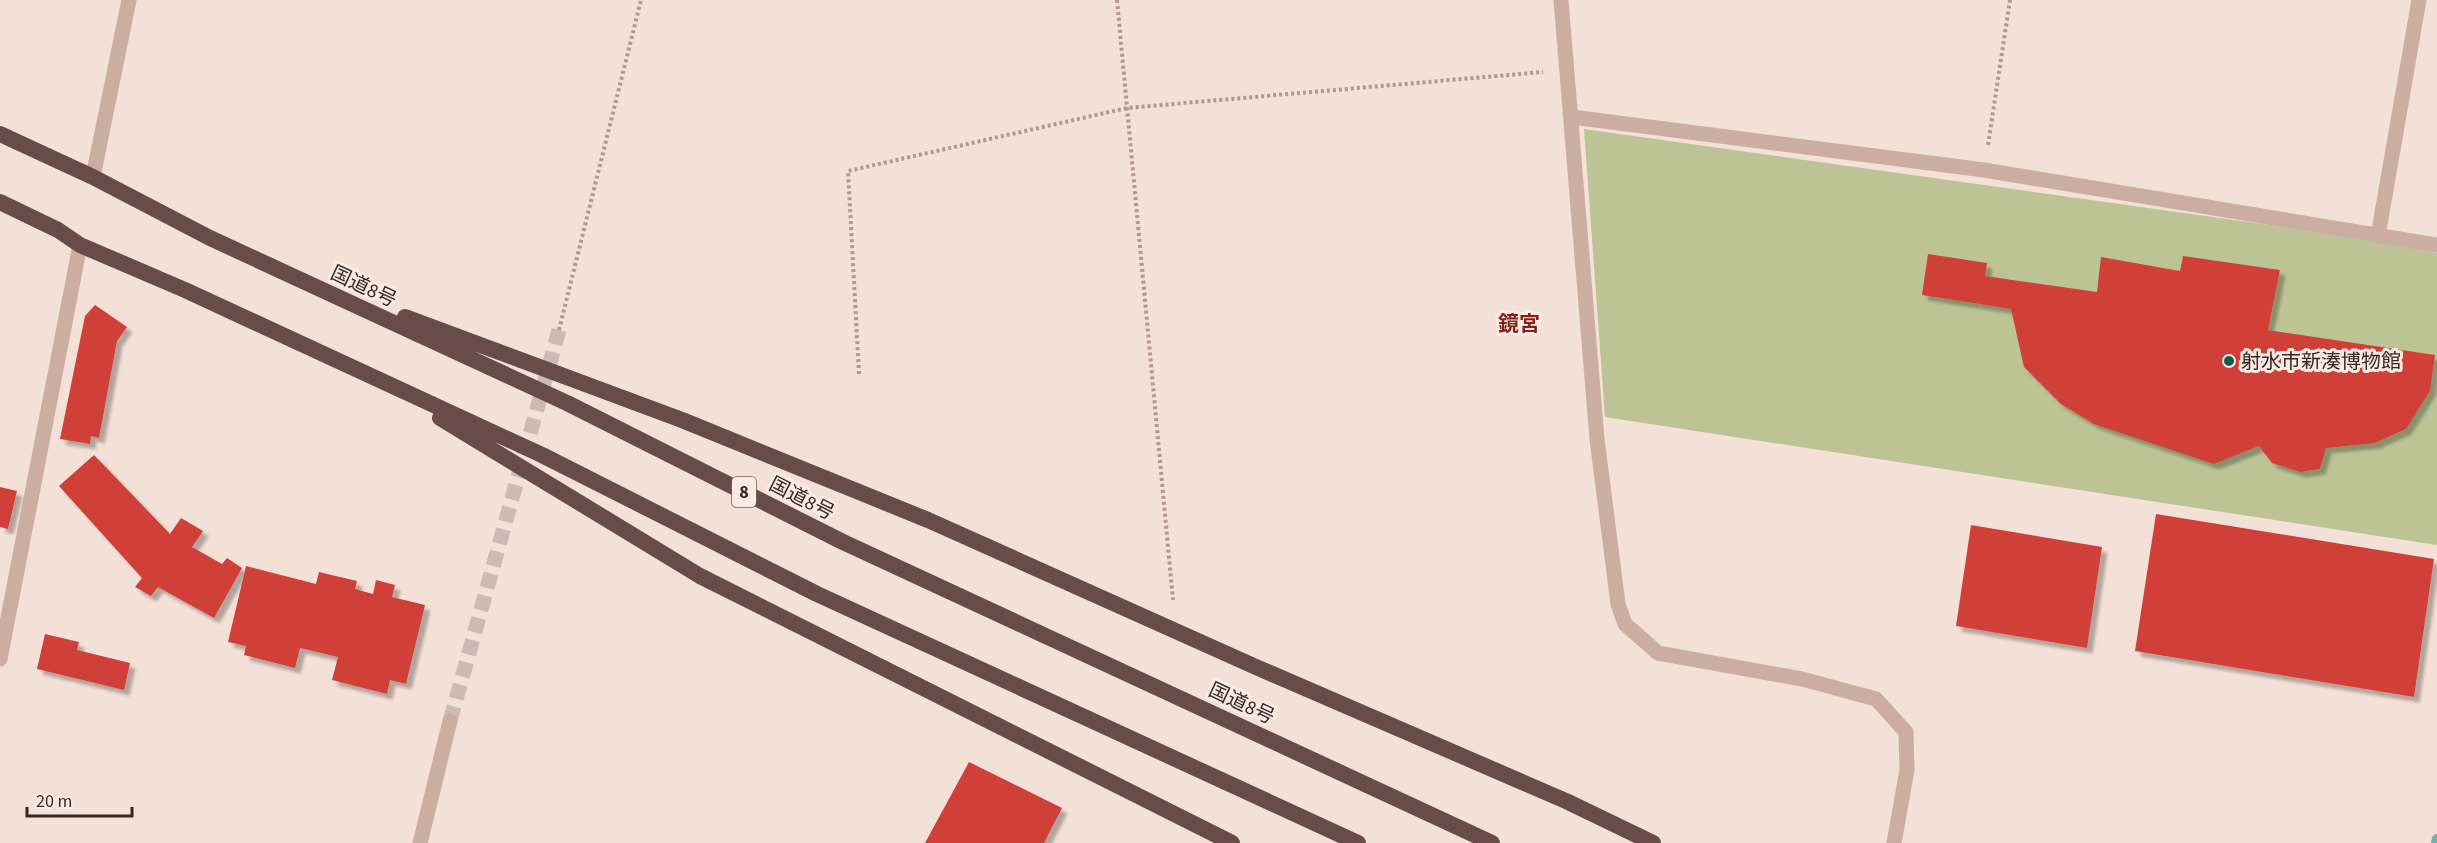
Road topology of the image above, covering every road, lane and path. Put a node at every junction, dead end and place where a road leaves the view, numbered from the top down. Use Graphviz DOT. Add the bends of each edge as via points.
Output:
graph roads {
  1 [pos="129,0"];
  2 [pos="640,0"];
  3 [pos="1117,0"];
  4 [pos="1561,0"];
  5 [pos="2010,0"];
  6 [pos="2419,0"];
  7 [pos="1567,69"];
  8 [pos="1126,108"];
  9 [pos="1572,117"];
  10 [pos="0,134"];
  11 [pos="1984,170"];
  12 [pos="93,177"];
  13 [pos="0,202"];
  14 [pos="2378,236"];
  15 [pos="80,245"];
  16 [pos="2437,245"];
  17 [pos="286,273"];
  18 [pos="559,330"];
  19 [pos="859,374"];
  20 [pos="372,376"];
  21 [pos="1175,631"];
  22 [pos="0,659"];
  23 [pos="450,721"];
  24 [pos="420,843"];
  25 [pos="1232,843"];
  26 [pos="1358,843"];
  27 [pos="1492,843"];
  28 [pos="1653,843"];
  29 [pos="1894,843"];
  1 -- 12 [label="street"];
  2 -- 18 [label="path"];
  3 -- 8 [label="path"];
  4 -- 7 [label="street"];
  5 -- 11 [label="path"];
  6 -- 14 [label="street"];
  7 -- 8 [label="path"];
  7 -- 9 [label="street"];
  8 -- 19 [label="path" via="848,171"];
  8 -- 21 [label="path"];
  9 -- 11 [label="street"];
  9 -- 29 [label="street" via="1597,439 1618,604 1625,624 1658,652 1802,679 1876,699 1906,732 1907,770"];
  10 -- 12 [label="highway, 国道8号 / 8"];
  11 -- 14 [label="street"];
  12 -- 17 [label="highway, 国道8号 / 8"];
  13 -- 15 [label="highway"];
  14 -- 16 [label="street"];
  15 -- 20 [label="highway"];
  15 -- 22 [label="street"];
  17 -- 21 [label="highway, 8" via="692,424 928,520"];
  17 -- 27 [label="highway, 国道8号 / 8" via="567,403 843,542"];
  20 -- 25 [label="highway" via="700,576"];
  20 -- 26 [label="highway" via="542,455 817,594"];
  21 -- 28 [label="highway, 8" via="1566,801"];
  23 -- 24 [label="street"];
}
